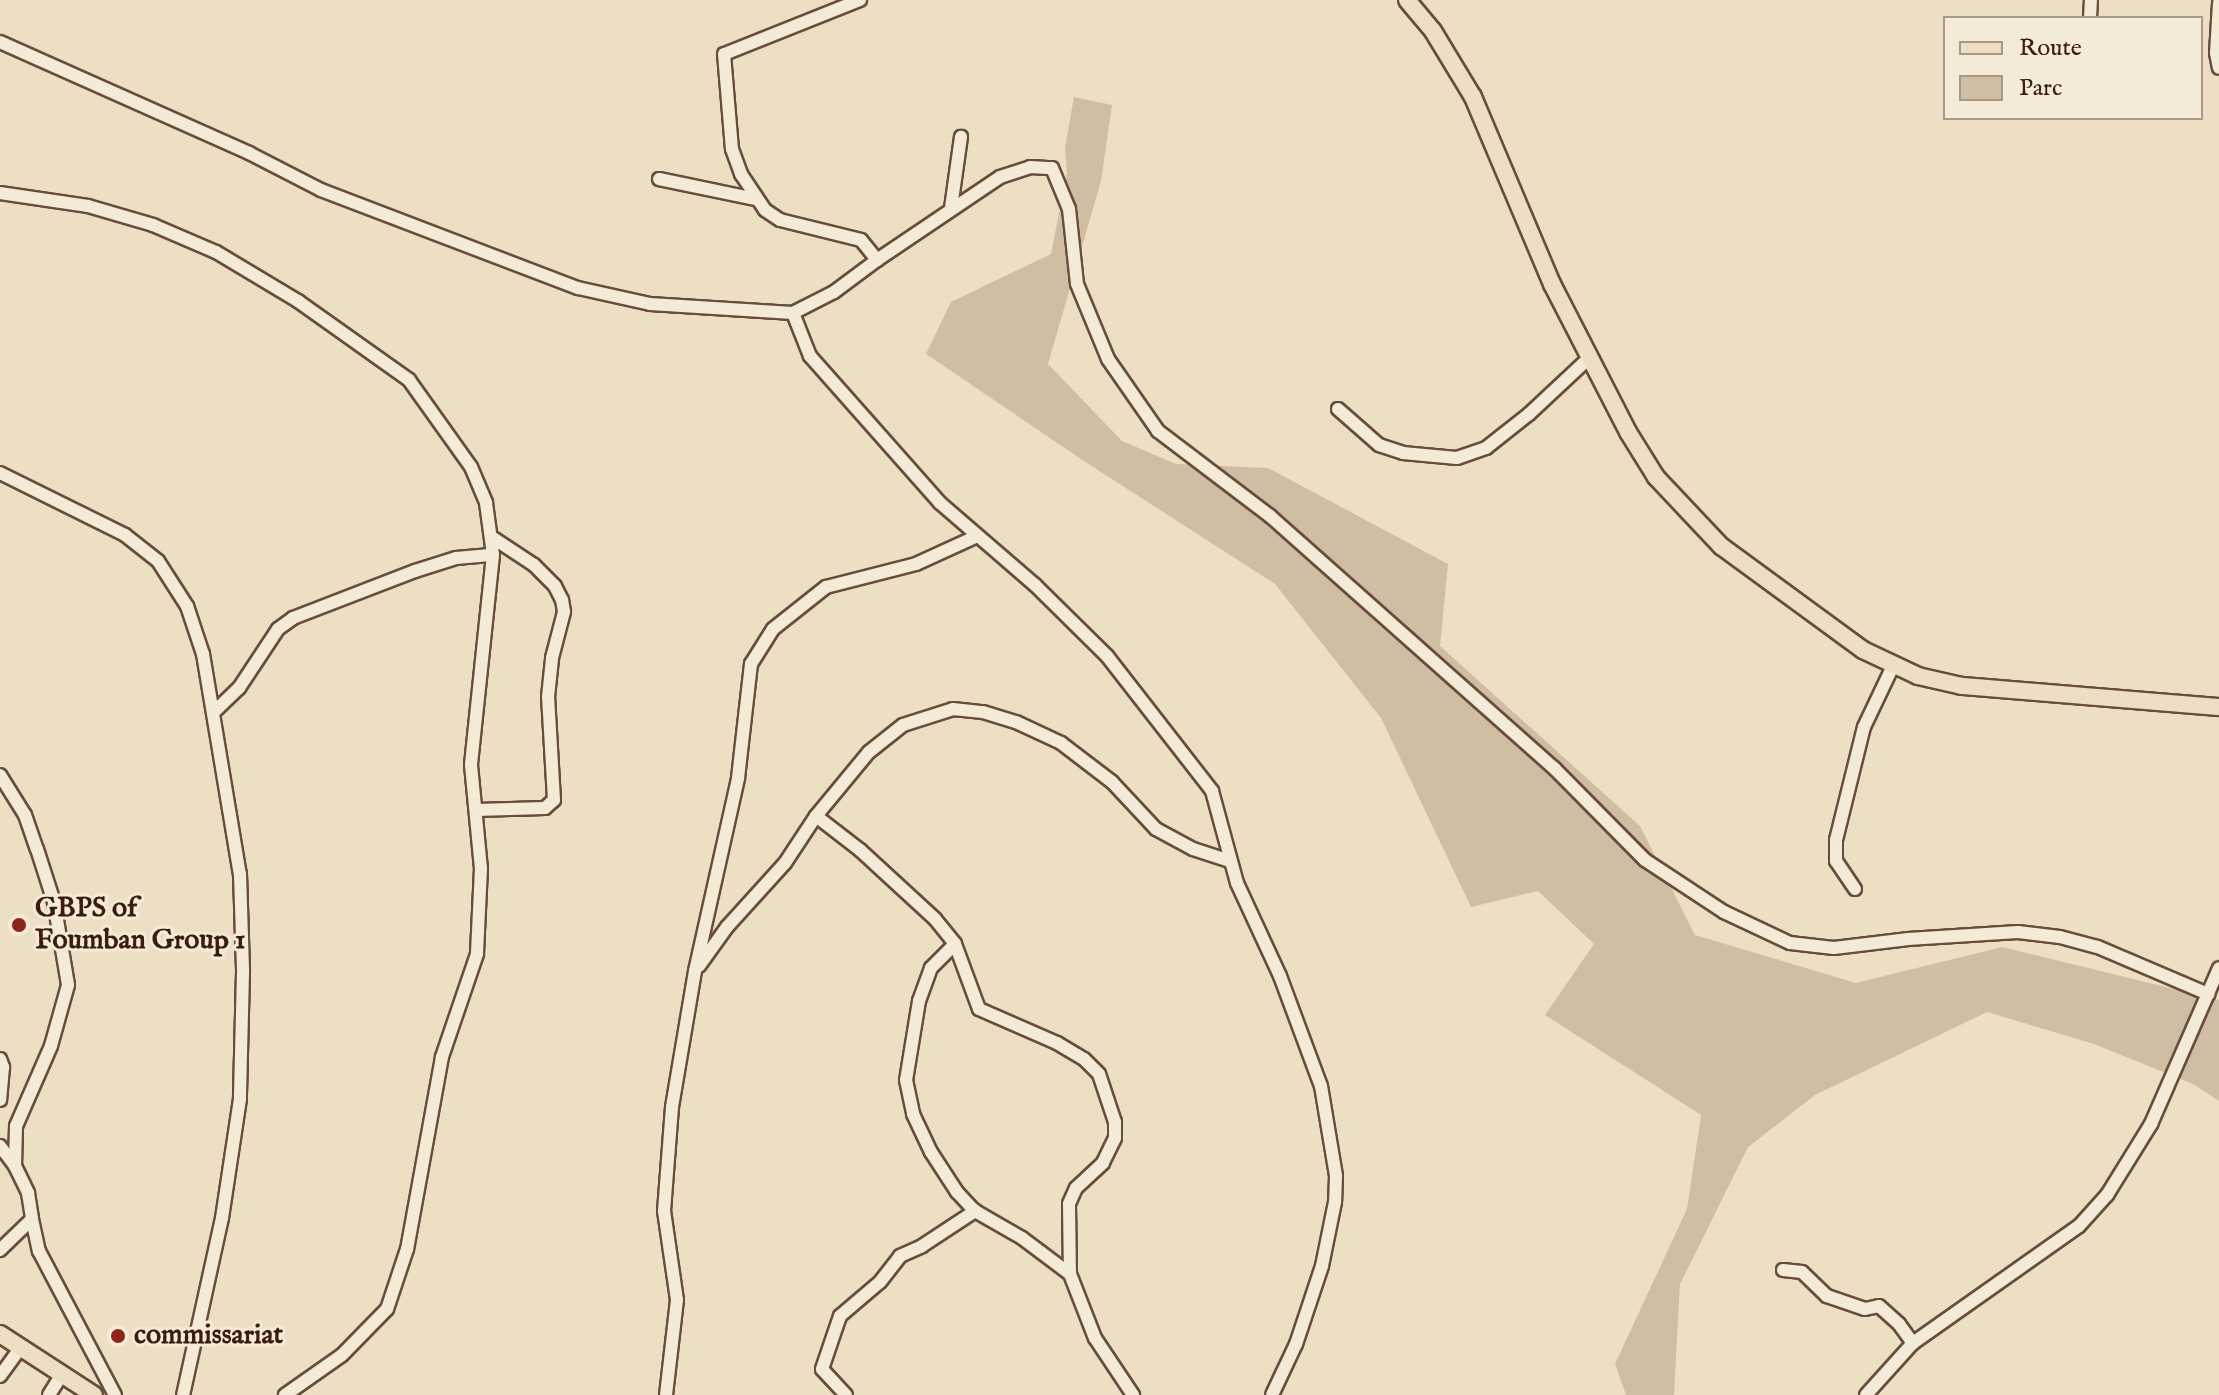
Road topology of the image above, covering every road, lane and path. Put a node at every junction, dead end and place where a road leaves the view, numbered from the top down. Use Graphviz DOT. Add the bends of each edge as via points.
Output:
graph roads {
  1 [pos="860,0"];
  2 [pos="1407,0"];
  3 [pos="2219,3"];
  4 [pos="0,42"];
  5 [pos="2216,53"];
  6 [pos="2203,57"];
  7 [pos="2219,68"];
  8 [pos="961,137"];
  9 [pos="659,179"];
  10 [pos="0,193"];
  11 [pos="756,199"];
  12 [pos="951,208"];
  13 [pos="877,260"];
  14 [pos="793,313"];
  15 [pos="1588,359"];
  16 [pos="1338,409"];
  17 [pos="0,473"];
  18 [pos="975,537"];
  19 [pos="493,538"];
  20 [pos="493,555"];
  21 [pos="1893,666"];
  22 [pos="2219,707"];
  23 [pos="214,712"];
  24 [pos="0,775"];
  25 [pos="476,810"];
  26 [pos="816,816"];
  27 [pos="1229,861"];
  28 [pos="1855,889"];
  29 [pos="955,944"];
  30 [pos="2219,968"];
  31 [pos="695,971"];
  32 [pos="2208,994"];
  33 [pos="0,1059"];
  34 [pos="0,1100"];
  35 [pos="0,1146"];
  36 [pos="15,1166"];
  37 [pos="975,1211"];
  38 [pos="32,1219"];
  39 [pos="0,1250"];
  40 [pos="1783,1270"];
  41 [pos="1070,1274"];
  42 [pos="0,1334"];
  43 [pos="1913,1343"];
  44 [pos="20,1348"];
  45 [pos="62,1374"];
  46 [pos="0,1376"];
  47 [pos="49,1395"];
  48 [pos="94,1395"];
  49 [pos="115,1395"];
  50 [pos="183,1395"];
  51 [pos="285,1395"];
  52 [pos="666,1395"];
  53 [pos="846,1395"];
  54 [pos="1133,1395"];
  55 [pos="1272,1395"];
  56 [pos="1866,1395"];
  1 -- 11 [label="street" via="724,54 732,149"];
  2 -- 15 [label="main road" via="1433,31 1473,97"];
  3 -- 5 [label="street"];
  4 -- 14 [label="street" via="321,190 578,288 650,304"];
  5 -- 6 [label="street"];
  5 -- 7 [label="street"];
  8 -- 12 [label="street"];
  9 -- 11 [label="street"];
  10 -- 19 [label="street" via="88,206 153,225 216,252 345,333 409,380 449,433 471,467"];
  11 -- 13 [label="street" via="780,220 861,240"];
  12 -- 13 [label="street"];
  12 -- 32 [label="street" via="1000,177 1030,167 1052,168 1069,209 1077,284 1097,334 1158,431 1270,516 1554,768 1645,860 1724,912 1790,943 1834,948 2018,932 2060,937 2098,947"];
  13 -- 14 [label="street"];
  14 -- 18 [label="street" via="810,356"];
  15 -- 16 [label="street" via="1486,448 1457,458 1379,445"];
  15 -- 21 [label="main road" via="1628,432 1684,510 1747,567"];
  17 -- 23 [label="street" via="125,535 158,561 187,606"];
  18 -- 27 [label="street" via="1035,585 1107,656 1196,767 1212,791"];
  18 -- 31 [label="street" via="916,564 826,587 787,615 759,649 751,664 736,791"];
  19 -- 20 [label="street"];
  19 -- 25 [label="street" via="534,565 562,600 548,697 554,800 545,808"];
  20 -- 23 [label="street" via="456,558 293,618 278,629 239,688"];
  20 -- 25 [label="street" via="471,765"];
  21 -- 22 [label="main road" via="1962,686"];
  21 -- 28 [label="street" via="1864,727 1836,840 1836,861"];
  23 -- 50 [label="street" via="240,874 240,1099 222,1218"];
  24 -- 36 [label="street" via="25,815 37,849 54,902 68,985 51,1046 20,1111"];
  25 -- 51 [label="street" via="480,942 434,1087 400,1277 376,1323"];
  26 -- 27 [label="street" via="869,752 903,725 953,709 983,712 1061,743 1112,782 1156,829"];
  26 -- 29 [label="street" via="917,901"];
  26 -- 31 [label="street" via="785,863"];
  27 -- 55 [label="street" via="1309,1051 1336,1176 1322,1266"];
  29 -- 37 [label="street" via="931,968 919,1001 906,1080 913,1114 931,1152"];
  29 -- 41 [label="street" via="979,1009 1084,1059 1099,1074 1109,1097 1115,1122 1110,1153 1076,1188 1069,1204"];
  30 -- 32 [label="street"];
  31 -- 52 [label="street" via="672,1107 664,1211 677,1300"];
  32 -- 43 [label="street" via="2151,1124 2107,1195 2079,1226"];
  33 -- 34 [label="street"];
  35 -- 36 [label="street"];
  36 -- 38 [label="street" via="28,1193"];
  37 -- 41 [label="street"];
  37 -- 53 [label="street" via="900,1256 880,1282 840,1316 822,1369"];
  38 -- 39 [label="street"];
  38 -- 49 [label="street" via="39,1251"];
  40 -- 43 [label="street" via="1802,1272 1827,1296 1865,1309 1879,1306"];
  41 -- 54 [label="street" via="1095,1338"];
  42 -- 44 [label="main road"];
  43 -- 56 [label="street"];
  44 -- 45 [label="main road"];
  44 -- 46 [label="street"];
  45 -- 47 [label="street"];
  45 -- 48 [label="main road"];
}
